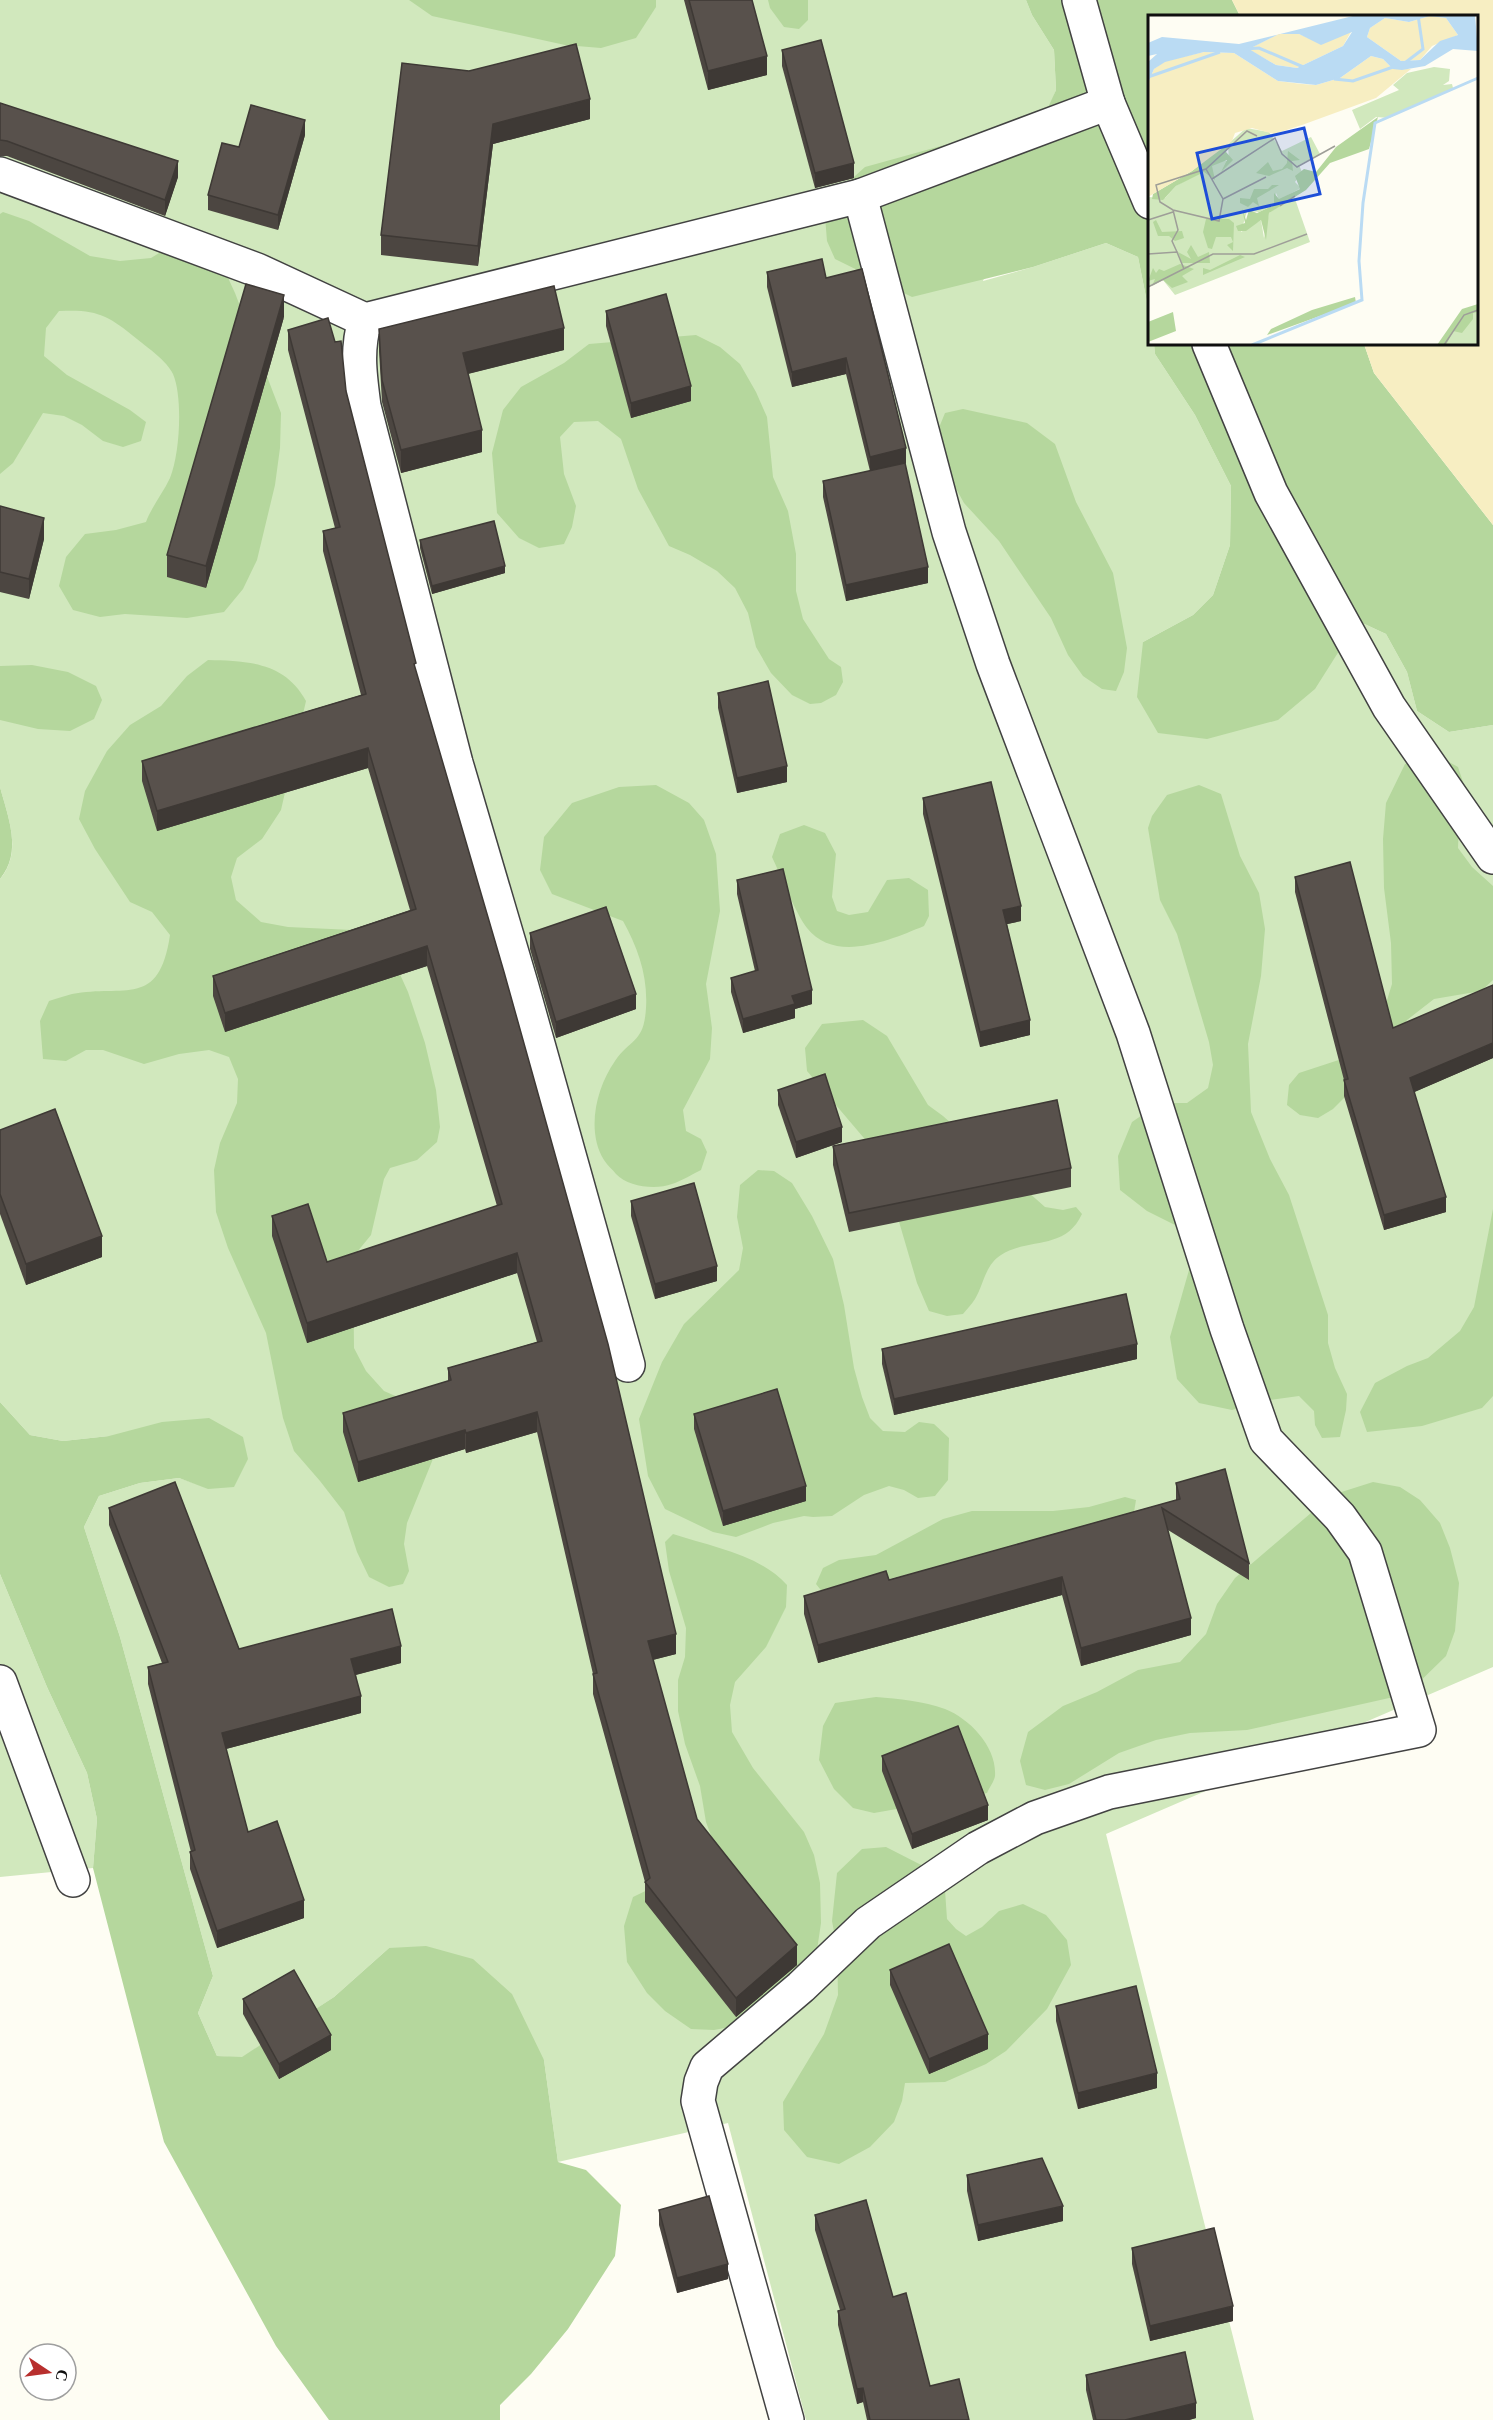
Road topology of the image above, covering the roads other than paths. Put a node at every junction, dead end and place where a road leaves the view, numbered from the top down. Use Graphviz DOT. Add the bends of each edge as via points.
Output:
graph roads {
  1 [pos="1079,0"];
  2 [pos="1108,103"];
  3 [pos="0,174"];
  4 [pos="860,196"];
  5 [pos="1148,200"];
  6 [pos="365,320"];
  7 [pos="1209,345"];
  8 [pos="1493,857"];
  9 [pos="628,1365"];
  10 [pos="0,1682"];
  11 [pos="72,1880"];
  12 [pos="787,2420"];
  1 -- 2 [label="street"];
  2 -- 4 [label="street"];
  2 -- 5 [label="street"];
  3 -- 6 [label="street" via="257,270"];
  4 -- 6 [label="street"];
  4 -- 12 [label="street" via="949,532 993,664 1133,1033 1266,1440 1340,1517 1365,1552 1419,1730 1109,1792 1035,1818 978,1848 868,1923 801,1987 707,2067 698,2101"];
  6 -- 9 [label="street" via="358,366 364,406 456,763"];
  7 -- 8 [label="street" via="1271,494 1389,707"];
  10 -- 11 [label="street"];
}
